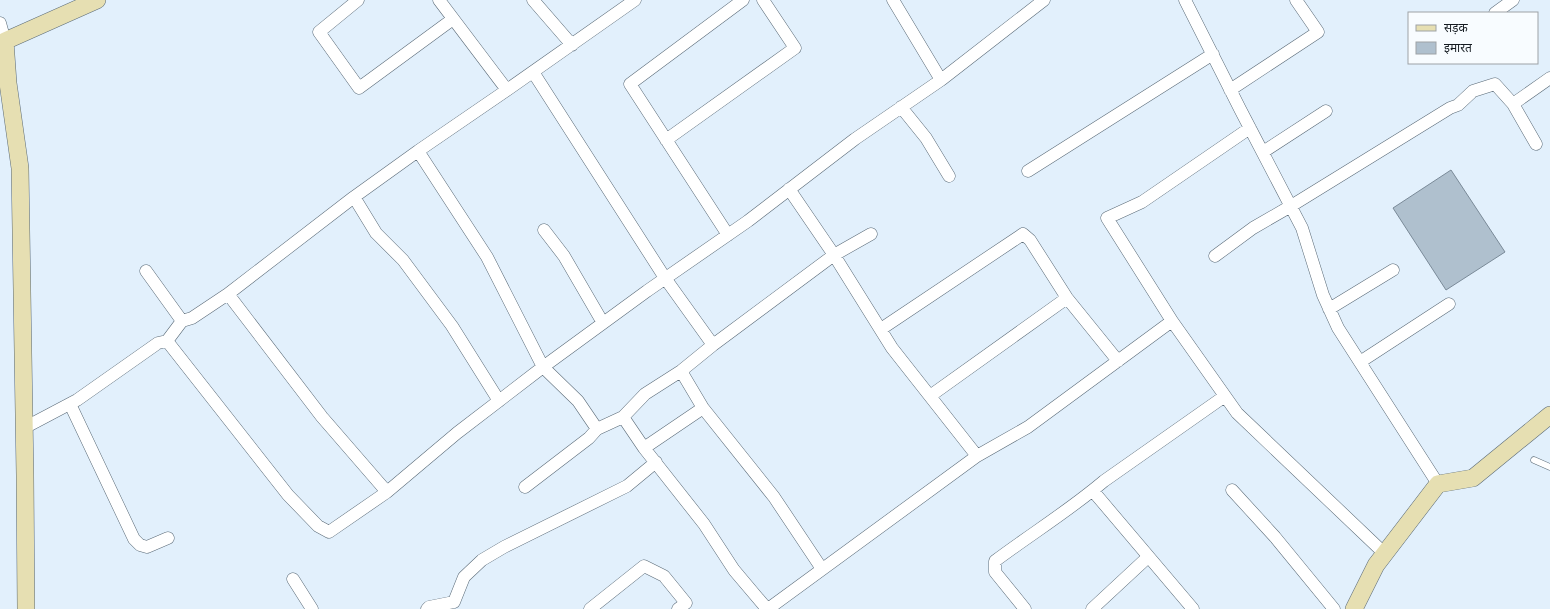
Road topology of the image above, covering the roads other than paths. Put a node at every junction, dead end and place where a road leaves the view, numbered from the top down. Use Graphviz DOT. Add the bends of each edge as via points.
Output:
graph roads {
  1 [pos="97,0"];
  2 [pos="358,0"];
  3 [pos="439,0"];
  4 [pos="533,0"];
  5 [pos="635,0"];
  6 [pos="743,0"];
  7 [pos="763,0"];
  8 [pos="893,0"];
  9 [pos="1044,0"];
  10 [pos="1185,0"];
  11 [pos="1296,0"];
  12 [pos="1513,0"];
  13 [pos="1495,12"];
  14 [pos="453,19"];
  15 [pos="0,24"];
  16 [pos="5,42"];
  17 [pos="572,44"];
  18 [pos="1213,54"];
  19 [pos="533,72"];
  20 [pos="1550,78"];
  21 [pos="941,80"];
  22 [pos="507,90"];
  23 [pos="1230,90"];
  24 [pos="5,98"];
  25 [pos="1513,104"];
  26 [pos="901,107"];
  27 [pos="1326,111"];
  28 [pos="1250,128"];
  29 [pos="666,140"];
  30 [pos="1536,144"];
  31 [pos="418,151"];
  32 [pos="1263,152"];
  33 [pos="1028,172"];
  34 [pos="949,176"];
  35 [pos="789,190"];
  36 [pos="354,197"];
  37 [pos="1291,206"];
  38 [pos="544,230"];
  39 [pos="871,234"];
  40 [pos="728,235"];
  41 [pos="834,255"];
  42 [pos="1215,256"];
  43 [pos="1393,270"];
  44 [pos="146,271"];
  45 [pos="665,278"];
  46 [pos="228,294"];
  47 [pos="1067,298"];
  48 [pos="1448,304"];
  49 [pos="1329,309"];
  50 [pos="182,321"];
  51 [pos="1172,321"];
  52 [pos="603,323"];
  53 [pos="881,329"];
  54 [pos="167,341"];
  55 [pos="713,345"];
  56 [pos="1118,361"];
  57 [pos="1360,362"];
  58 [pos="543,367"];
  59 [pos="681,371"];
  60 [pos="930,396"];
  61 [pos="1224,396"];
  62 [pos="499,401"];
  63 [pos="70,404"];
  64 [pos="703,408"];
  65 [pos="1550,415"];
  66 [pos="623,416"];
  67 [pos="24,428"];
  68 [pos="597,429"];
  69 [pos="644,448"];
  70 [pos="977,456"];
  71 [pos="1534,460"];
  72 [pos="656,462"];
  73 [pos="1550,468"];
  74 [pos="1438,484"];
  75 [pos="525,487"];
  76 [pos="1232,490"];
  77 [pos="1093,491"];
  78 [pos="387,492"];
  79 [pos="168,538"];
  80 [pos="1385,554"];
  81 [pos="1148,557"];
  82 [pos="822,569"];
  83 [pos="292,579"];
  84 [pos="457,606"];
  85 [pos="26,609"];
  86 [pos="312,609"];
  87 [pos="427,609"];
  88 [pos="590,609"];
  89 [pos="678,609"];
  90 [pos="767,609"];
  91 [pos="1025,609"];
  92 [pos="1092,609"];
  93 [pos="1193,609"];
  94 [pos="1334,609"];
  95 [pos="1354,609"];
  1 -- 16 [label="street"];
  2 -- 14 [label="street" via="319,32 359,88"];
  3 -- 14 [label="street"];
  4 -- 17 [label="street"];
  5 -- 17 [label="street"];
  6 -- 29 [label="street" via="630,84"];
  7 -- 29 [label="street" via="795,48"];
  8 -- 21 [label="street"];
  9 -- 21 [label="street"];
  10 -- 18 [label="street"];
  11 -- 23 [label="street" via="1318,32"];
  12 -- 13 [label="street"];
  14 -- 22 [label="street"];
  15 -- 16 [label="street"];
  16 -- 24 [label="street"];
  17 -- 19 [label="street"];
  18 -- 23 [label="street"];
  18 -- 33 [label="street"];
  19 -- 22 [label="street"];
  19 -- 45 [label="street"];
  20 -- 25 [label="street"];
  21 -- 26 [label="street"];
  22 -- 31 [label="street"];
  23 -- 28 [label="street"];
  24 -- 67 [label="street" via="20,168"];
  25 -- 30 [label="street"];
  25 -- 37 [label="street" via="1494,84 1473,91 1458,105"];
  26 -- 34 [label="street" via="926,138"];
  26 -- 35 [label="street"];
  27 -- 32 [label="street"];
  28 -- 32 [label="street"];
  28 -- 51 [label="street" via="1142,202 1107,218"];
  29 -- 40 [label="street"];
  31 -- 36 [label="street"];
  31 -- 58 [label="street" via="487,257"];
  32 -- 37 [label="street"];
  35 -- 40 [label="street"];
  35 -- 41 [label="street"];
  36 -- 46 [label="street"];
  36 -- 62 [label="street" via="376,233 403,260 452,326"];
  37 -- 42 [label="street" via="1253,228"];
  37 -- 49 [label="street" via="1302,228"];
  38 -- 52 [label="street" via="564,256"];
  39 -- 41 [label="street"];
  40 -- 45 [label="street"];
  41 -- 53 [label="street"];
  41 -- 55 [label="street"];
  43 -- 49 [label="street"];
  44 -- 50 [label="street"];
  45 -- 52 [label="street"];
  45 -- 55 [label="street"];
  46 -- 50 [label="street" via="192,318"];
  46 -- 78 [label="street" via="322,417"];
  47 -- 53 [label="street" via="1030,240 1023,234"];
  47 -- 56 [label="street"];
  47 -- 60 [label="street"];
  48 -- 57 [label="street"];
  49 -- 57 [label="street"];
  50 -- 54 [label="street"];
  51 -- 56 [label="street"];
  51 -- 61 [label="street"];
  52 -- 58 [label="street"];
  53 -- 60 [label="street" via="892,348"];
  54 -- 63 [label="street" via="158,343"];
  54 -- 78 [label="street" via="288,495 318,526 329,532"];
  55 -- 59 [label="street"];
  56 -- 70 [label="street" via="1028,427"];
  57 -- 74 [label="street"];
  58 -- 62 [label="street"];
  58 -- 68 [label="street" via="578,401"];
  59 -- 64 [label="street"];
  59 -- 66 [label="street" via="645,394"];
  60 -- 70 [label="street"];
  61 -- 77 [label="street"];
  61 -- 80 [label="street" via="1237,413"];
  62 -- 78 [label="street"];
  63 -- 67 [label="street"];
  63 -- 79 [label="street" via="134,539 147,547"];
  64 -- 69 [label="street"];
  64 -- 82 [label="street" via="774,497"];
  65 -- 74 [label="street" via="1473,478"];
  66 -- 68 [label="street"];
  66 -- 69 [label="street"];
  67 -- 85 [label="street"];
  68 -- 75 [label="street" via="590,438"];
  69 -- 72 [label="street"];
  70 -- 82 [label="street"];
  71 -- 73 [label="lane"];
  72 -- 84 [label="street" via="627,486 482,560 464,576"];
  72 -- 90 [label="street" via="704,524 734,570"];
  74 -- 80 [label="street"];
  76 -- 94 [label="street" via="1275,537"];
  77 -- 81 [label="street"];
  77 -- 91 [label="street" via="995,561 995,572"];
  80 -- 95 [label="street" via="1376,565"];
  81 -- 92 [label="street"];
  81 -- 93 [label="street"];
  82 -- 90 [label="street"];
  83 -- 86 [label="street"];
  84 -- 87 [label="street"];
  88 -- 89 [label="street" via="644,566 664,576 686,603"];
}
